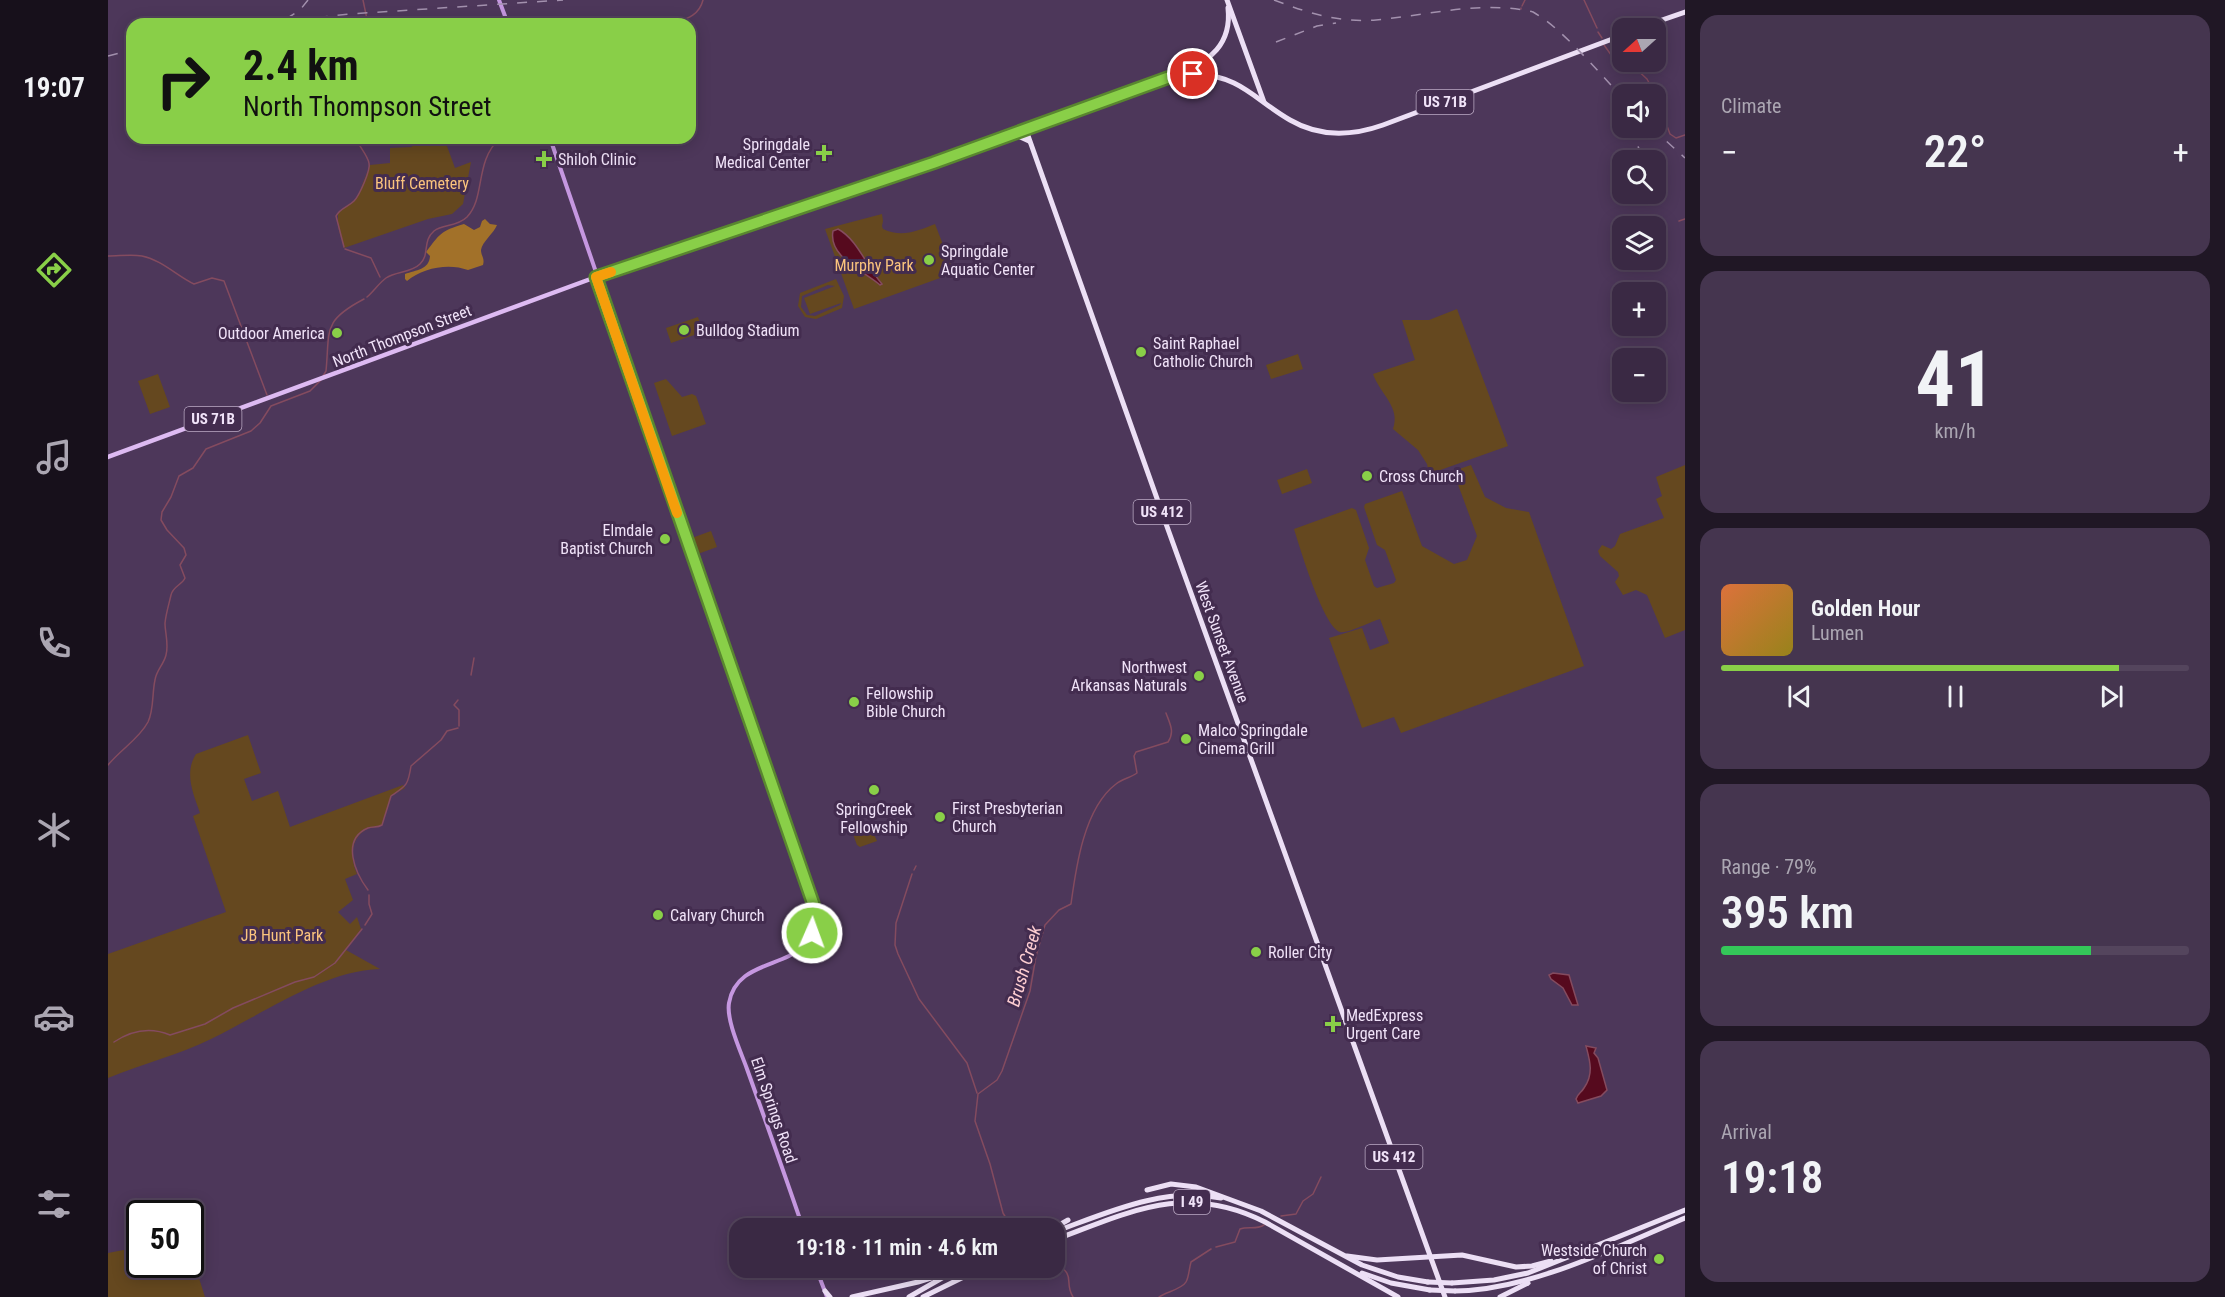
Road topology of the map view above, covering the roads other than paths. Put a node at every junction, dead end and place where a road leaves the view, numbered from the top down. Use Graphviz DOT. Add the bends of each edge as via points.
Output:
graph roads {
  1 [pos="499,0"];
  2 [pos="1227,0"];
  3 [pos="1685,12"];
  4 [pos="506,18"];
  5 [pos="1666,19"];
  6 [pos="1235,22"];
  7 [pos="1228,24"];
  8 [pos="1612,39"];
  9 [pos="1195,67"];
  10 [pos="1193,74"];
  11 [pos="1255,75"];
  12 [pos="1173,77"];
  13 [pos="1244,88"];
  14 [pos="1264,102"];
  15 [pos="1026,130"];
  16 [pos="1014,134"];
  17 [pos="1031,143"];
  18 [pos="552,144"];
  19 [pos="596,277"];
  20 [pos="108,456"];
  21 [pos="1147,1190"];
  22 [pos="1235,1201"];
  23 [pos="1685,1210"];
  24 [pos="800,1218"];
  25 [pos="1683,1219"];
  26 [pos="1068,1220"];
  27 [pos="1065,1222"];
  28 [pos="1065,1226"];
  29 [pos="1065,1236"];
  30 [pos="1427,1246"];
  31 [pos="1575,1254"];
  32 [pos="1340,1255"];
  33 [pos="1447,1255"];
  34 [pos="1419,1256"];
  35 [pos="1430,1256"];
  36 [pos="1344,1266"];
  37 [pos="1552,1272"];
  38 [pos="820,1278"];
  39 [pos="931,1278"];
  40 [pos="941,1278"];
  41 [pos="960,1278"];
  42 [pos="947,1284"];
  43 [pos="827,1295"];
  44 [pos="852,1297"];
  45 [pos="909,1297"];
  46 [pos="923,1297"];
  47 [pos="931,1297"];
  48 [pos="1398,1297"];
  49 [pos="1445,1297"];
  50 [pos="1500,1297"];
  1 -- 4 [label="main road"];
  2 -- 6 [label="highway"];
  2 -- 7 [label="highway"];
  3 -- 5 [label="highway"];
  6 -- 7 [label="highway"];
  6 -- 11 [label="highway"];
  7 -- 9 [label="highway" via="1218,50"];
  8 -- 14 [label="highway, US 71B" via="1358,132 1312,129 1288,119"];
  9 -- 10 [label="highway"];
  9 -- 12 [label="highway"];
  10 -- 12 [label="highway, US 71B"];
  10 -- 13 [label="highway, US 71B" via="1224,79"];
  11 -- 13 [label="highway" via="1254,85"];
  11 -- 14 [label="highway"];
  12 -- 15 [label="highway, US 71B"];
  13 -- 14 [label="highway, US 71B"];
  15 -- 16 [label="main road, US 71B"];
  15 -- 17 [label="highway, West Sunset Avenue / US 412"];
  16 -- 17 [label="highway"];
  16 -- 19 [label="main road, North Thompson Street / US 71B"];
  17 -- 30 [label="highway, West Sunset Avenue / US 412"];
  18 -- 19 [label="main road"];
  19 -- 20 [label="main road, North Thompson Street / US 71B"];
  19 -- 24 [label="main road, Elm Springs Road" via="813,903 815,919 806,945 793,955 747,974 735,986 729,1008"];
  21 -- 22 [label="highway" via="1185,1184"];
  22 -- 28 [label="highway, I 49" via="1196,1195 1158,1197"];
  22 -- 32 [label="highway, I 49"];
  23 -- 31 [label="highway, I 49"];
  25 -- 37 [label="highway, I 49"];
  26 -- 27 [label="highway"];
  29 -- 36 [label="highway, I 49" via="1146,1207 1175,1202 1206,1203 1256,1217"];
  30 -- 33 [label="highway"];
  30 -- 34 [label="highway"];
  30 -- 35 [label="highway, West Sunset Avenue / US 412"];
  31 -- 32 [label="highway, I 49, bridge" via="1510,1277 1452,1283 1381,1272"];
  31 -- 33 [label="highway" via="1522,1267 1467,1255"];
  32 -- 34 [label="highway" via="1371,1260"];
  33 -- 35 [label="highway"];
  34 -- 35 [label="highway"];
  35 -- 49 [label="highway, West Sunset Avenue / US 412"];
  36 -- 37 [label="highway, I 49, bridge" via="1381,1280 1455,1291 1506,1286"];
  36 -- 48 [label="highway"];
  37 -- 50 [label="highway"];
  38 -- 43 [label="main road"];
  39 -- 44 [label="highway"];
  40 -- 45 [label="highway"];
  41 -- 42 [label="highway"];
  42 -- 46 [label="highway"];
  42 -- 47 [label="highway"];
}
